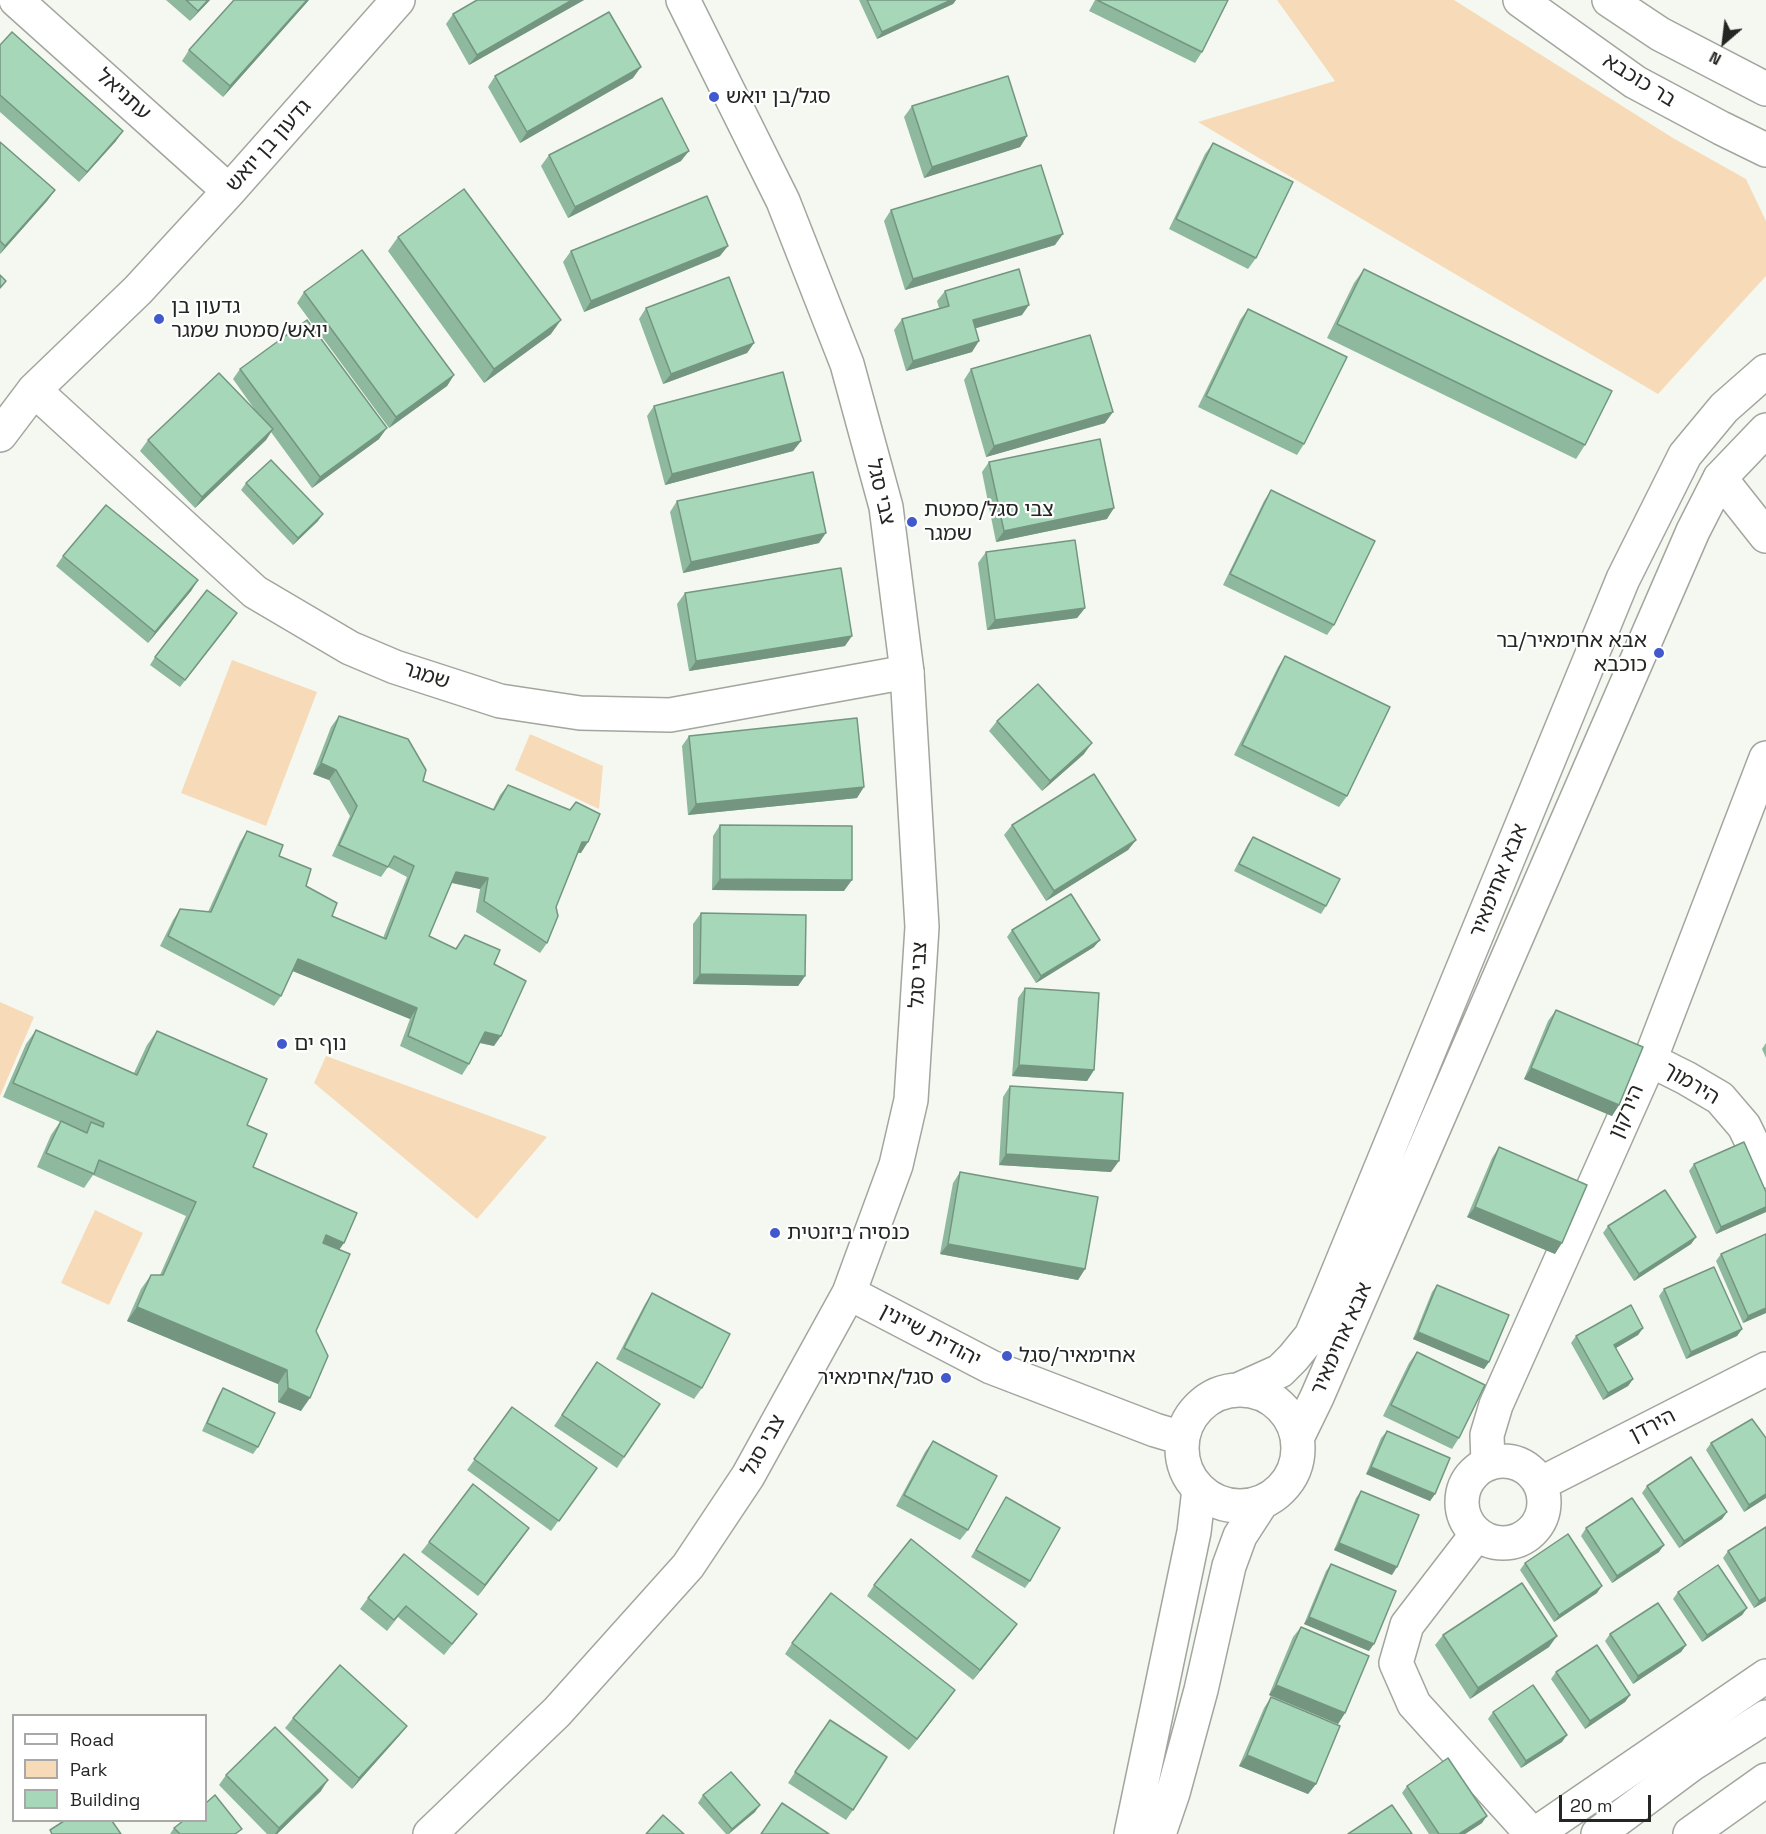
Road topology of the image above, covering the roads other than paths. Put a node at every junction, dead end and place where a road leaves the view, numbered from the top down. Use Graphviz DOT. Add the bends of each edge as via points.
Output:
graph roads {
  1 [pos="16,0"];
  2 [pos="398,0"];
  3 [pos="683,0"];
  4 [pos="1520,0"];
  5 [pos="1609,0"];
  6 [pos="1766,89"];
  7 [pos="1721,128"];
  8 [pos="1766,150"];
  9 [pos="1766,161"];
  10 [pos="230,190"];
  11 [pos="1766,371"];
  12 [pos="43,398"];
  13 [pos="1766,430"];
  14 [pos="0,435"];
  15 [pos="0,449"];
  16 [pos="1720,478"];
  17 [pos="1766,536"];
  18 [pos="907,672"];
  19 [pos="1766,758"];
  20 [pos="1650,1060"];
  21 [pos="1766,1171"];
  22 [pos="849,1293"];
  23 [pos="1766,1369"];
  24 [pos="1240,1389"];
  25 [pos="1298,1436"];
  26 [pos="1182,1438"];
  27 [pos="1488,1464"];
  28 [pos="1540,1484"];
  29 [pos="1199,1490"];
  30 [pos="1262,1502"];
  31 [pos="1477,1534"];
  32 [pos="1766,1676"];
  33 [pos="1766,1717"];
  34 [pos="1766,1780"];
  35 [pos="430,1834"];
  36 [pos="1131,1834"];
  37 [pos="1159,1834"];
  38 [pos="1534,1834"];
  39 [pos="1598,1834"];
  40 [pos="1690,1834"];
  1 -- 10 [label="street, עתניאל"];
  2 -- 10 [label="street, גדעון בן יואש"];
  3 -- 18 [label="street, צבי סגל" via="783,201 847,364 886,507"];
  4 -- 7 [label="street, בר כוכבא" via="1635,82"];
  5 -- 6 [label="street" via="1660,34"];
  7 -- 8 [label="street, בר כוכבא"];
  7 -- 9 [label="street"];
  10 -- 12 [label="street, גדעון בן יואש"];
  11 -- 24 [label="street, אבא אחימאיר" via="1724,408 1685,455 1623,579 1311,1336 1280,1371"];
  12 -- 14 [label="street, גדעון בן יואש"];
  12 -- 15 [label="street, גדעון בן יואש"];
  12 -- 18 [label="street, שמגר" via="255,592 350,648 500,701 580,713 670,715"];
  13 -- 16 [label="street, אבא אחימאיר"];
  16 -- 17 [label="street"];
  16 -- 25 [label="street, אבא אחימאיר" via="1693,531"];
  18 -- 22 [label="street, צבי סגל" via="922,927 911,1100 896,1165"];
  19 -- 20 [label="street, הירקון"];
  20 -- 21 [label="street, הירמוך" via="1720,1098 1744,1126"];
  20 -- 27 [label="street, הירקון" via="1496,1405 1487,1435"];
  22 -- 26 [label="street, יהודית שיינין" via="991,1367"];
  22 -- 35 [label="street, צבי סגל" via="748,1476 688,1566 557,1712"];
  23 -- 28 [label="street, הירדן"];
  24 -- 25 [label="street" via="1266,1394 1278,1403 1289,1414"];
  24 -- 26 [label="street" via="1214,1395 1199,1405"];
  25 -- 30 [label="street" via="1295,1468 1285,1486"];
  26 -- 29 [label="street" via="1183,1463"];
  27 -- 28 [label="street" via="1500,1461 1524,1466"];
  27 -- 31 [label="street" via="1477,1470 1463,1489 1463,1514"];
  28 -- 31 [label="street" via="1543,1508 1533,1530 1512,1542 1488,1540"];
  29 -- 30 [label="street" via="1232,1506"];
  29 -- 36 [label="street" via="1194,1532"];
  30 -- 37 [label="street" via="1240,1536 1229,1566 1201,1690"];
  31 -- 38 [label="street" via="1407,1625 1396,1663 1414,1704"];
  32 -- 38 [label="street"];
  33 -- 39 [label="street" via="1692,1764"];
  34 -- 40 [label="street"];
}
